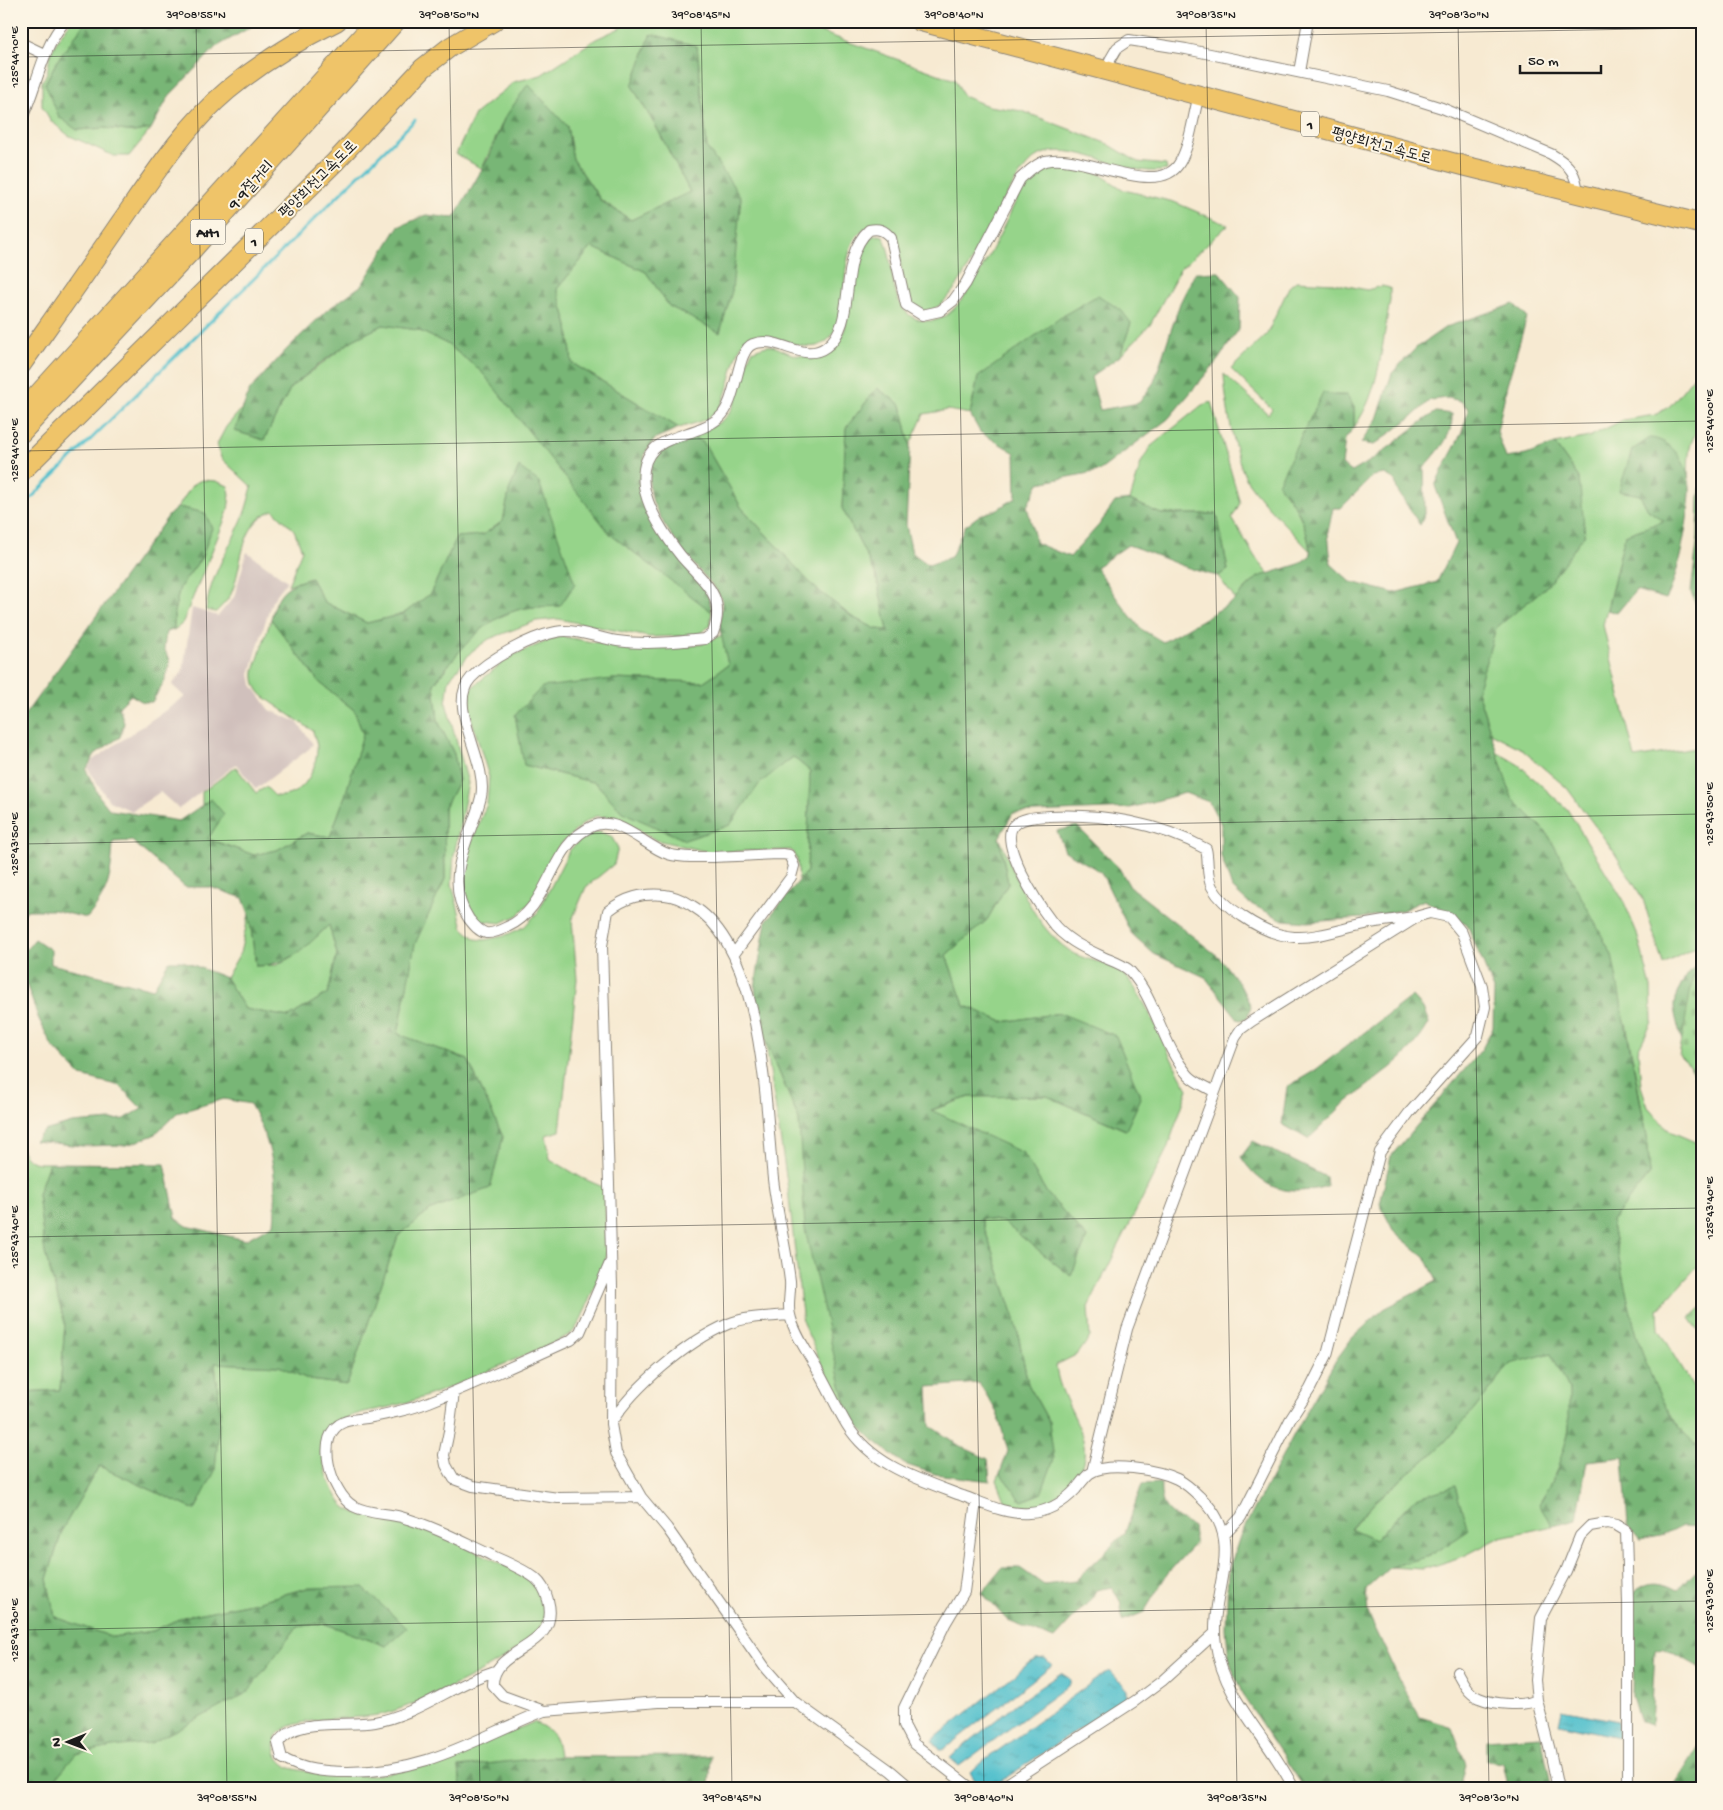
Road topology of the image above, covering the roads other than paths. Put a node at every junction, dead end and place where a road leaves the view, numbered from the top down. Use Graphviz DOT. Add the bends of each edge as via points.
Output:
graph roads {
  1 [pos="65,21"];
  2 [pos="337,21"];
  3 [pos="494,21"];
  4 [pos="919,21"];
  5 [pos="957,21"];
  6 [pos="1308,21"];
  7 [pos="383,24"];
  8 [pos="21,43"];
  9 [pos="44,54"];
  10 [pos="1110,60"];
  11 [pos="1298,72"];
  12 [pos="1199,95"];
  13 [pos="21,120"];
  14 [pos="1577,186"];
  15 [pos="1702,214"];
  16 [pos="1702,224"];
  17 [pos="21,365"];
  18 [pos="21,413"];
  19 [pos="21,433"];
  20 [pos="21,472"];
  21 [pos="1419,916"];
  22 [pos="734,954"];
  23 [pos="1215,1092"];
  24 [pos="611,1260"];
  25 [pos="789,1315"];
  26 [pos="454,1392"];
  27 [pos="611,1424"];
  28 [pos="1092,1472"];
  29 [pos="641,1497"];
  30 [pos="976,1501"];
  31 [pos="1225,1534"];
  32 [pos="1215,1634"];
  33 [pos="495,1671"];
  34 [pos="1457,1672"];
  35 [pos="1536,1700"];
  36 [pos="795,1702"];
  37 [pos="544,1711"];
  38 [pos="912,1789"];
  39 [pos="972,1789"];
  40 [pos="999,1789"];
  41 [pos="1294,1789"];
  42 [pos="1558,1789"];
  43 [pos="1628,1789"];
  1 -- 9 [label="street"];
  2 -- 17 [label="highway" via="268,59 227,91 186,132"];
  3 -- 20 [label="highway, 평양희천고속도로 / 1" via="450,47 423,68 335,162"];
  4 -- 12 [label="highway, 평양희천고속도로 / 1"];
  5 -- 10 [label="highway, 평양희천고속도로 / 1"];
  6 -- 11 [label="street"];
  7 -- 18 [label="highway, 9·9절거리 / AH1"];
  7 -- 19 [label="highway, 9·9절거리 / AH1" via="193,249"];
  8 -- 9 [label="street"];
  9 -- 13 [label="street" via="32,98"];
  10 -- 11 [label="street" via="1117,48 1129,40"];
  10 -- 14 [label="highway, 평양희천고속도로 / 1"];
  11 -- 14 [label="street" via="1388,91 1442,108 1506,134 1568,164"];
  12 -- 16 [label="highway, 평양희천고속도로 / 1" via="1465,166"];
  12 -- 22 [label="street" via="1180,162 1165,176 1150,178 1056,160 1045,161 1033,168 1020,179 966,283 953,301 940,311 922,315 906,305 891,238 885,231 869,230 856,248 843,323 835,340 814,352 774,343 750,345 742,353 729,406 720,416 703,427 659,443 646,463 644,486 647,498 666,534 714,593 718,612 713,633 705,639 636,642 556,632 506,651 471,678 465,688 464,713 480,765 482,784 481,796 462,850 459,886 465,911 475,927 485,933 497,932 525,917 572,841 594,825 604,823 632,832 670,855 789,856 794,866 791,877"];
  14 -- 15 [label="highway, 평양희천고속도로 / 1"];
  21 -- 23 [label="street" via="1241,1029"];
  21 -- 23 [label="street" via="1362,925 1317,937 1290,936 1258,926 1231,909 1212,886 1206,850 1186,839 1125,821 1074,815 1038,816 1013,826 1010,835 1014,856 1051,921 1071,940 1129,970 1144,991 1179,1064 1191,1078"];
  21 -- 31 [label="street" via="1430,913 1448,917 1462,933 1482,986 1485,1007 1478,1036 1409,1113 1380,1152 1327,1355 1241,1517"];
  22 -- 24 [label="street" via="716,926 700,910 671,895 636,895 608,911 602,969"];
  22 -- 25 [label="street" via="749,1002 764,1077 773,1184 790,1284"];
  23 -- 28 [label="street" via="1130,1321"];
  24 -- 26 [label="street" via="580,1332 571,1340"];
  24 -- 27 [label="street"];
  25 -- 27 [label="street" via="746,1319 728,1324 710,1335 656,1372 621,1407"];
  25 -- 30 [label="street" via="849,1428 866,1447 897,1470"];
  26 -- 29 [label="street" via="444,1455 454,1479 473,1486 558,1498"];
  26 -- 33 [label="street" via="398,1412 344,1422 330,1437 328,1459 340,1493 352,1505 438,1529 519,1569 542,1585 549,1603 546,1629"];
  27 -- 29 [label="street" via="616,1453"];
  28 -- 30 [label="street" via="1067,1498 1041,1511 1013,1512"];
  28 -- 31 [label="street" via="1125,1468 1153,1471 1180,1480 1216,1513"];
  29 -- 36 [label="street" via="672,1535 766,1669"];
  30 -- 39 [label="street" via="964,1592 944,1624 909,1695 903,1717 914,1744"];
  31 -- 32 [label="street"];
  32 -- 40 [label="street" via="1135,1701"];
  32 -- 41 [label="street" via="1219,1661 1244,1712"];
  33 -- 37 [label="street" via="493,1685 503,1696"];
  33 -- 37 [label="street" via="405,1713 377,1721 301,1726 284,1734 278,1743 279,1751 282,1758 295,1766 330,1772 391,1769 426,1762"];
  34 -- 35 [label="street" via="1465,1687 1478,1698 1517,1705"];
  35 -- 42 [label="street"];
  35 -- 43 [label="street" via="1541,1618 1580,1536 1590,1526 1616,1525 1626,1531"];
  36 -- 37 [label="street" via="659,1702"];
  36 -- 38 [label="street" via="892,1771"];
}
